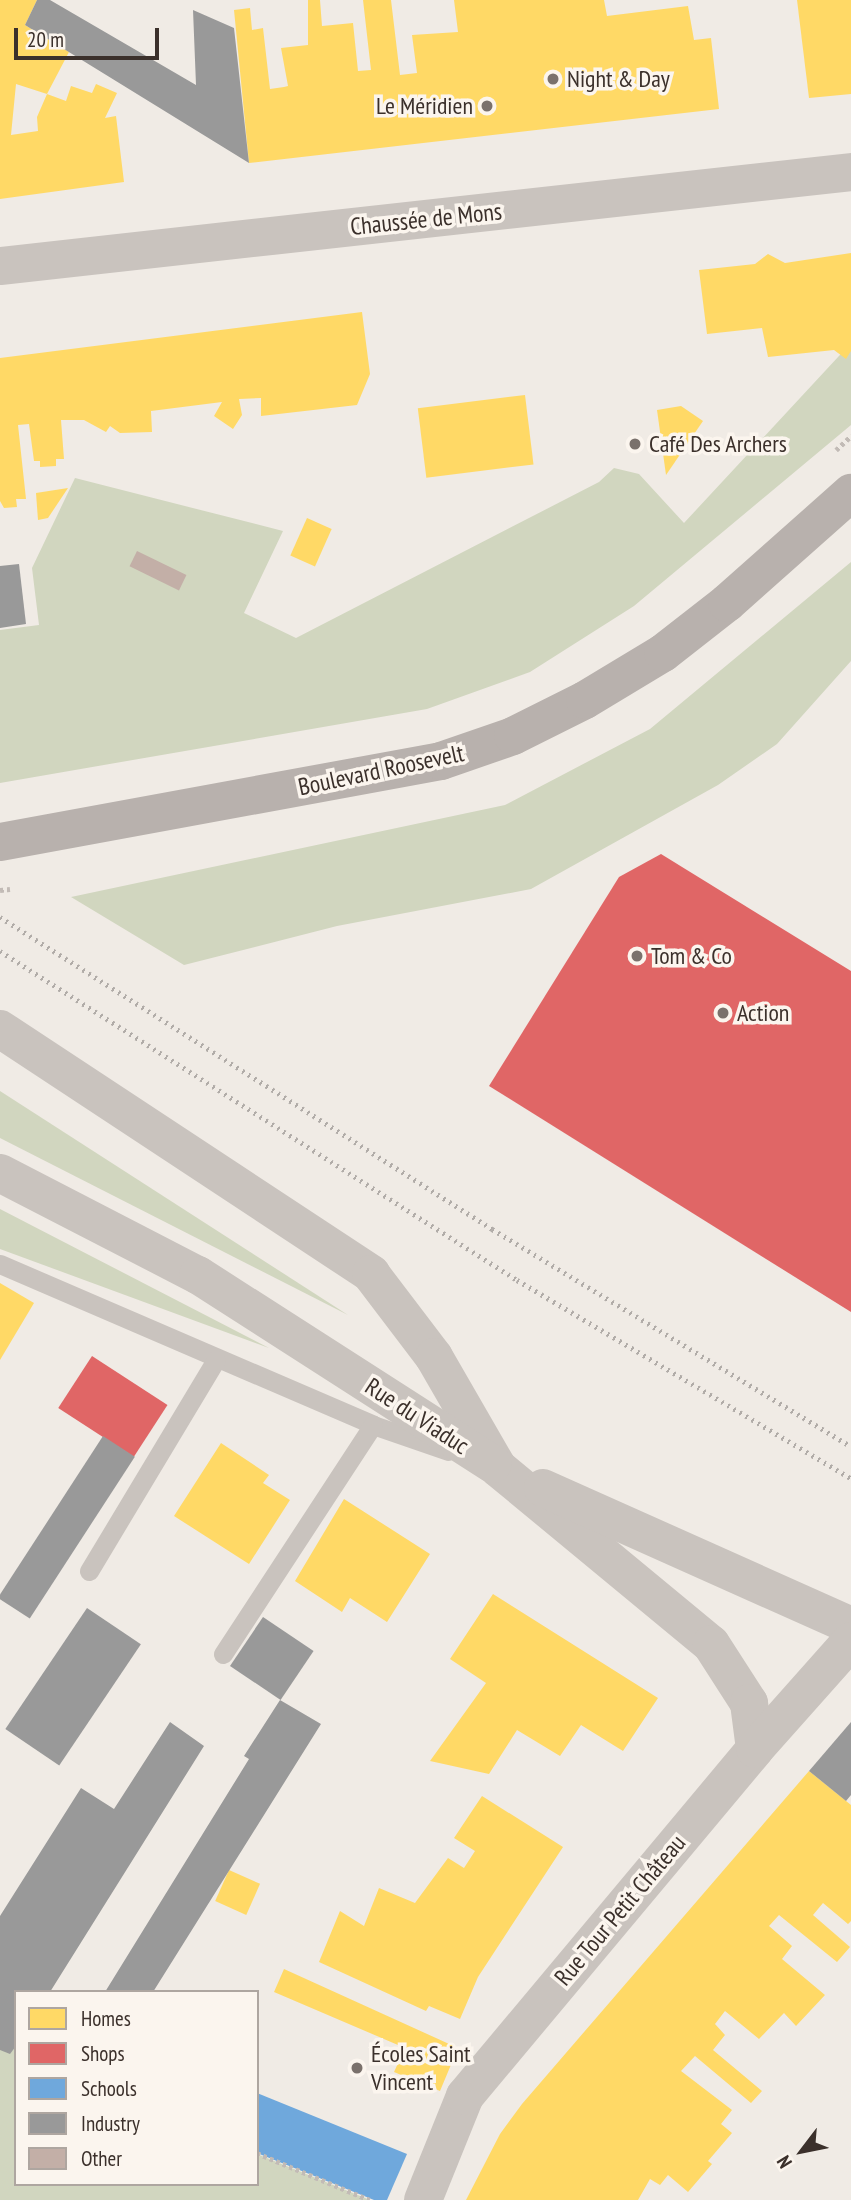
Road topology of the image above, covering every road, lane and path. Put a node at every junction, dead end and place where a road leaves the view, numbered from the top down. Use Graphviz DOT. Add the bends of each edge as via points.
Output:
graph roads {
  1 [pos="851,172"];
  2 [pos="0,266"];
  3 [pos="851,436"];
  4 [pos="830,455"];
  5 [pos="851,493"];
  6 [pos="0,842"];
  7 [pos="0,1029"];
  8 [pos="0,1173"];
  9 [pos="0,1264"];
  10 [pos="216,1360"];
  11 [pos="373,1426"];
  12 [pos="498,1468"];
  13 [pos="89,1571"];
  14 [pos="851,1626"];
  15 [pos="851,1642"];
  16 [pos="223,1654"];
  17 [pos="755,1749"];
  18 [pos="259,2154"];
  19 [pos="370,2200"];
  20 [pos="423,2200"];
  1 -- 2 [label="street, Chaussée de Mons"];
  3 -- 4 [label="path"];
  5 -- 6 [label="main road, Boulevard Roosevelt" via="663,653 513,736 441,761"];
  7 -- 12 [label="street" via="370,1274 434,1357"];
  8 -- 12 [label="street, Rue du Viaduc" via="198,1275"];
  9 -- 10 [label="lane"];
  10 -- 11 [label="lane"];
  10 -- 13 [label="lane"];
  11 -- 12 [label="lane"];
  11 -- 16 [label="lane"];
  12 -- 14 [label="street, Rue du Viaduc"];
  12 -- 17 [label="street" via="711,1644 749,1703"];
  15 -- 17 [label="street, Rue Tour Petit Château"];
  17 -- 20 [label="street, Rue Tour Petit Château" via="465,2096"];
  18 -- 19 [label="path"];
}
